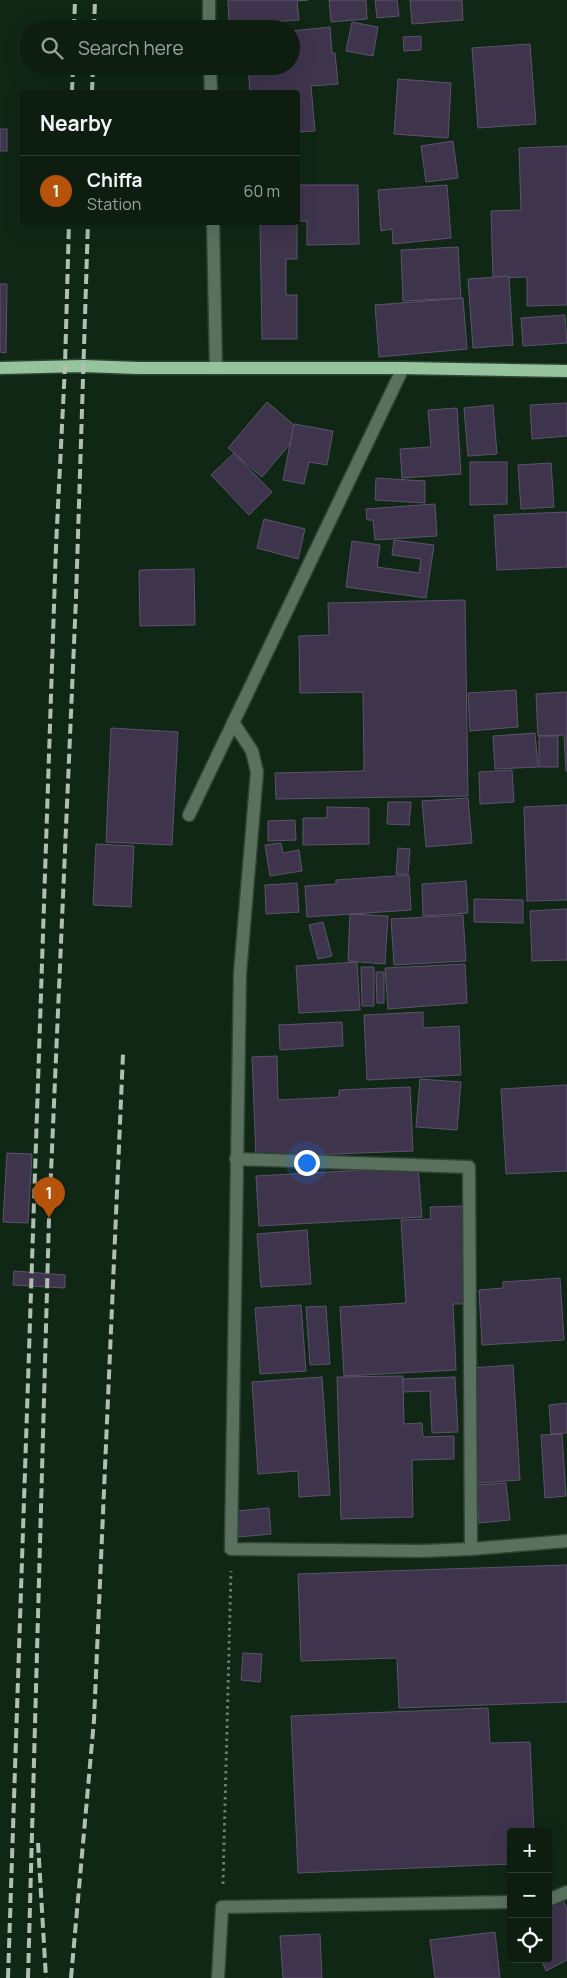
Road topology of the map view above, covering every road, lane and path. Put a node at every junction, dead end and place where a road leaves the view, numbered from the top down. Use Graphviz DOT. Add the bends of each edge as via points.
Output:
graph roads {
  1 [pos="209,0"];
  2 [pos="209,20"];
  3 [pos="210,75"];
  4 [pos="211,90"];
  5 [pos="213,225"];
  6 [pos="0,368"];
  7 [pos="216,368"];
  8 [pos="402,368"];
  9 [pos="567,371"];
  10 [pos="233,722"];
  11 [pos="189,815"];
  12 [pos="236,1159"];
  13 [pos="567,1541"];
  14 [pos="231,1549"];
  15 [pos="471,1550"];
  16 [pos="567,1892"];
  17 [pos="552,1898"];
  18 [pos="507,1902"];
  19 [pos="222,1907"];
  20 [pos="218,1978"];
  1 -- 2 [label="street"];
  3 -- 4 [label="street"];
  5 -- 7 [label="street"];
  6 -- 7 [label="main road"];
  7 -- 8 [label="main road"];
  8 -- 9 [label="main road"];
  8 -- 10 [label="street"];
  10 -- 11 [label="street"];
  10 -- 12 [label="street" via="252,751 258,772 240,973"];
  12 -- 14 [label="street"];
  12 -- 15 [label="street" via="469,1167"];
  13 -- 15 [label="street"];
  14 -- 15 [label="street"];
  14 -- 19 [label="path"];
  16 -- 17 [label="street"];
  18 -- 19 [label="street"];
  19 -- 20 [label="street"];
}
